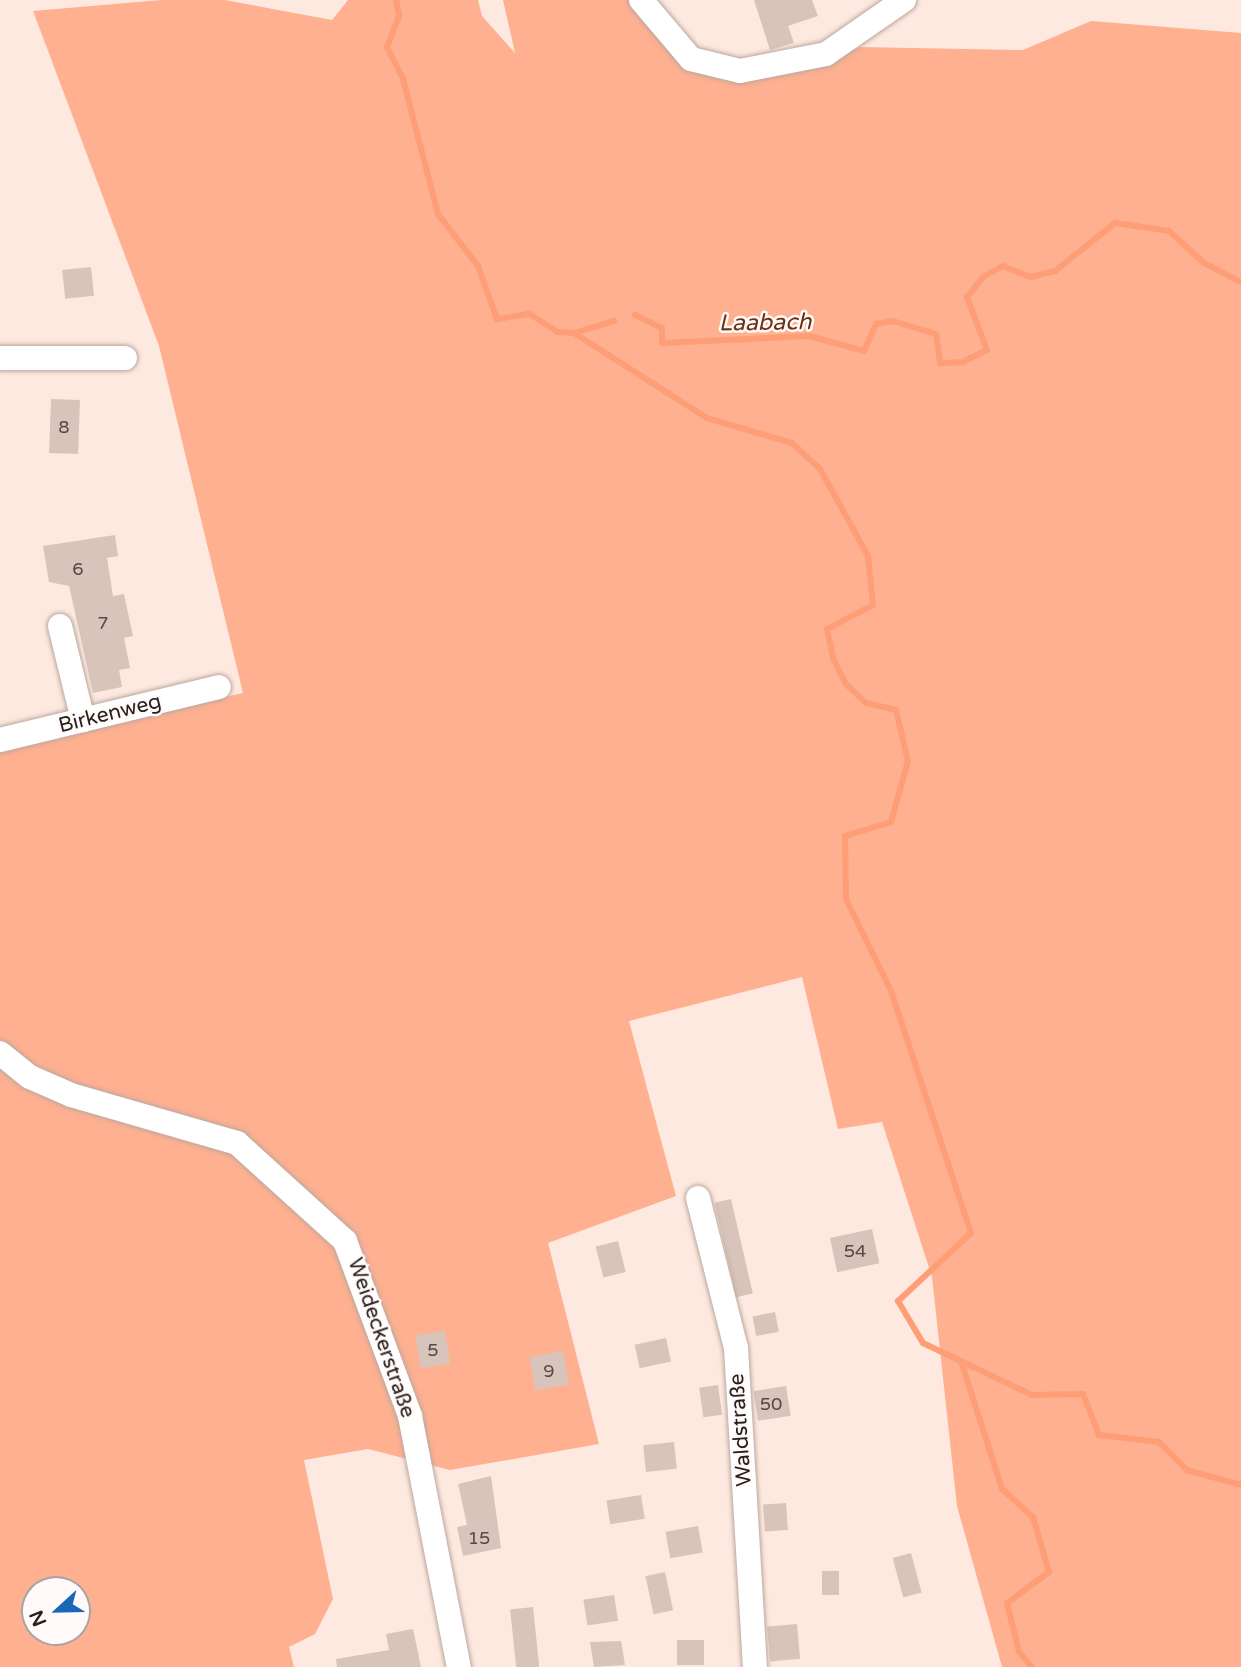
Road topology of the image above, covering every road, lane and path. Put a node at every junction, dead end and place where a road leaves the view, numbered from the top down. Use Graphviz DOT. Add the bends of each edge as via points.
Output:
graph roads {
  1 [pos="641,0"];
  2 [pos="904,0"];
  3 [pos="0,358"];
  4 [pos="125,358"];
  5 [pos="60,626"];
  6 [pos="219,687"];
  7 [pos="83,720"];
  8 [pos="0,740"];
  9 [pos="0,1052"];
  10 [pos="698,1198"];
  11 [pos="459,1667"];
  12 [pos="755,1667"];
  1 -- 2 [label="street" via="691,59 740,71 826,54"];
  3 -- 4 [label="street"];
  5 -- 7 [label="street"];
  6 -- 7 [label="street, Birkenweg"];
  7 -- 8 [label="street, Birkenweg"];
  9 -- 11 [label="street, Weideckerstraße" via="30,1077 71,1095 237,1143 345,1241 410,1416"];
  10 -- 12 [label="street, Waldstraße" via="736,1348"];
}
